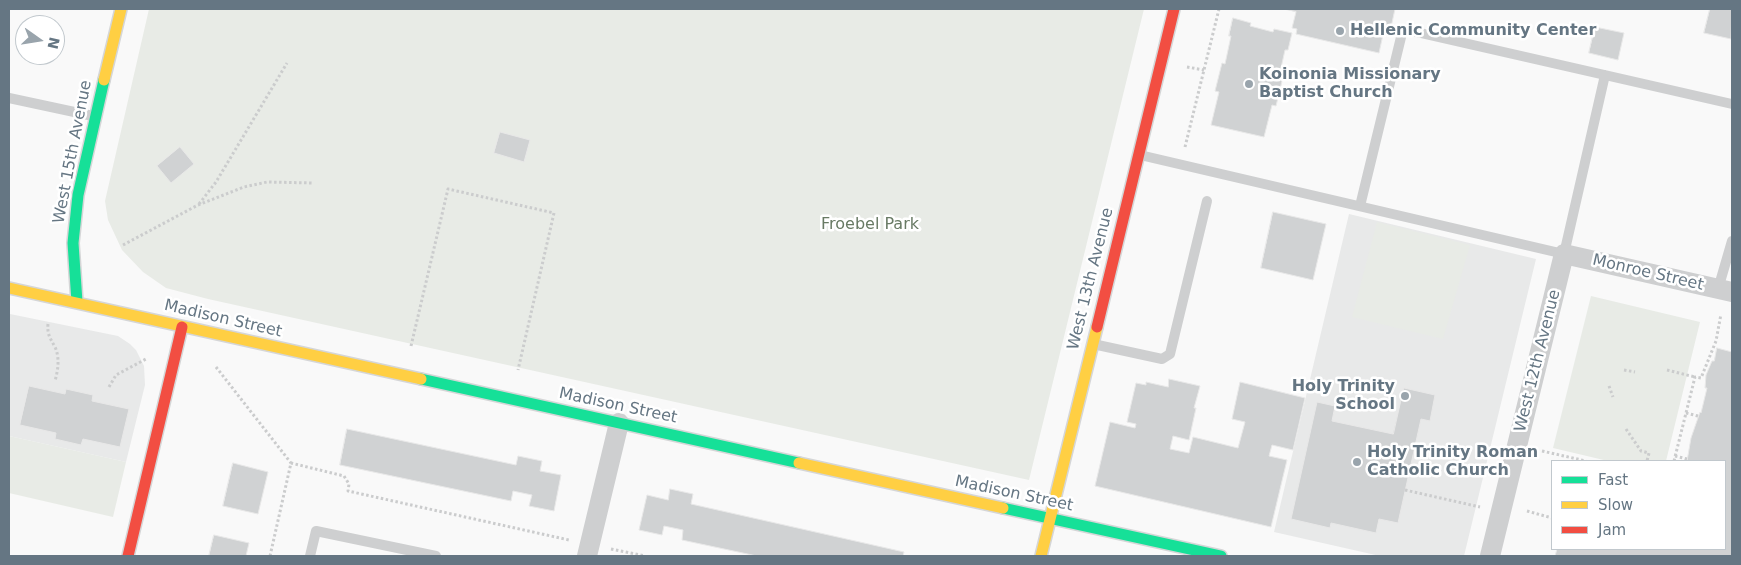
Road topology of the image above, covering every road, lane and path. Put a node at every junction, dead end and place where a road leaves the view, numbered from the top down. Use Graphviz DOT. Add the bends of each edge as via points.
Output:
graph roads {
  1 [pos="122,9"];
  2 [pos="1174,9"];
  3 [pos="1219,9"];
  4 [pos="288,63"];
  5 [pos="1186,66"];
  6 [pos="1204,70"];
  7 [pos="1605,75"];
  8 [pos="9,98"];
  9 [pos="1732,104"];
  10 [pos="95,117"];
  11 [pos="1138,154"];
  12 [pos="1181,164"];
  13 [pos="313,183"];
  14 [pos="1207,201"];
  15 [pos="198,205"];
  16 [pos="1360,206"];
  17 [pos="1732,241"];
  18 [pos="123,246"];
  19 [pos="1564,254"];
  20 [pos="9,288"];
  21 [pos="1725,290"];
  22 [pos="76,302"];
  23 [pos="1721,314"];
  24 [pos="49,318"];
  25 [pos="182,327"];
  26 [pos="1092,344"];
  27 [pos="411,346"];
  28 [pos="146,359"];
  29 [pos="216,368"];
  30 [pos="518,370"];
  31 [pos="1624,370"];
  32 [pos="1667,370"];
  33 [pos="1635,372"];
  34 [pos="1695,377"];
  35 [pos="55,381"];
  36 [pos="1609,386"];
  37 [pos="108,387"];
  38 [pos="1613,397"];
  39 [pos="1686,413"];
  40 [pos="1698,416"];
  41 [pos="619,423"];
  42 [pos="1626,429"];
  43 [pos="1542,450"];
  44 [pos="1675,456"];
  45 [pos="1688,459"];
  46 [pos="1582,460"];
  47 [pos="1647,460"];
  48 [pos="1674,460"];
  49 [pos="291,463"];
  50 [pos="1405,490"];
  51 [pos="1483,508"];
  52 [pos="1527,512"];
  53 [pos="1050,518"];
  54 [pos="1551,518"];
  55 [pos="573,541"];
  56 [pos="128,556"];
  57 [pos="270,556"];
  58 [pos="310,556"];
  59 [pos="436,556"];
  60 [pos="587,556"];
  61 [pos="1041,556"];
  62 [pos="1221,556"];
  63 [pos="1490,556"];
  1 -- 10 [label="street, West 15th Avenue"];
  2 -- 11 [label="street, West 13th Avenue"];
  3 -- 6 [label="path"];
  4 -- 15 [label="path" via="216,182"];
  5 -- 6 [label="path"];
  6 -- 12 [label="path"];
  7 -- 9 [label="lane"];
  7 -- 16 [label="lane" via="1403,29"];
  7 -- 19 [label="lane"];
  8 -- 10 [label="lane"];
  10 -- 22 [label="street, West 15th Avenue" via="74,225"];
  11 -- 12 [label="lane"];
  11 -- 26 [label="street, West 13th Avenue"];
  12 -- 16 [label="lane"];
  13 -- 15 [label="path" via="256,184"];
  14 -- 26 [label="lane" via="1170,354 1162,359"];
  15 -- 18 [label="path"];
  16 -- 19 [label="lane"];
  17 -- 21 [label="lane"];
  19 -- 21 [label="street, Monroe Street"];
  19 -- 63 [label="street, West 12th Avenue"];
  20 -- 22 [label="street, Madison Street"];
  22 -- 25 [label="street, Madison Street"];
  23 -- 34 [label="path" via="1716,341 1701,378"];
  24 -- 35 [label="path" via="48,336 58,360"];
  25 -- 41 [label="street, Madison Street"];
  25 -- 56 [label="street"];
  26 -- 53 [label="street, West 13th Avenue"];
  27 -- 30 [label="path" via="448,190 554,213"];
  28 -- 37 [label="path" via="116,375"];
  29 -- 49 [label="path"];
  31 -- 33 [label="path"];
  32 -- 34 [label="path"];
  34 -- 39 [label="path"];
  36 -- 38 [label="path"];
  39 -- 40 [label="path"];
  39 -- 44 [label="path"];
  41 -- 53 [label="street, Madison Street"];
  41 -- 60 [label="street"];
  42 -- 47 [label="path" via="1640,451 1649,453"];
  43 -- 46 [label="path"];
  44 -- 45 [label="path"];
  44 -- 48 [label="path"];
  49 -- 55 [label="path" via="344,476 349,484 348,491"];
  49 -- 57 [label="path"];
  50 -- 51 [label="path"];
  52 -- 54 [label="path"];
  53 -- 61 [label="street, West 13th Avenue"];
  53 -- 62 [label="street, Madison Street"];
  58 -- 59 [label="lane" via="316,531"];
}
